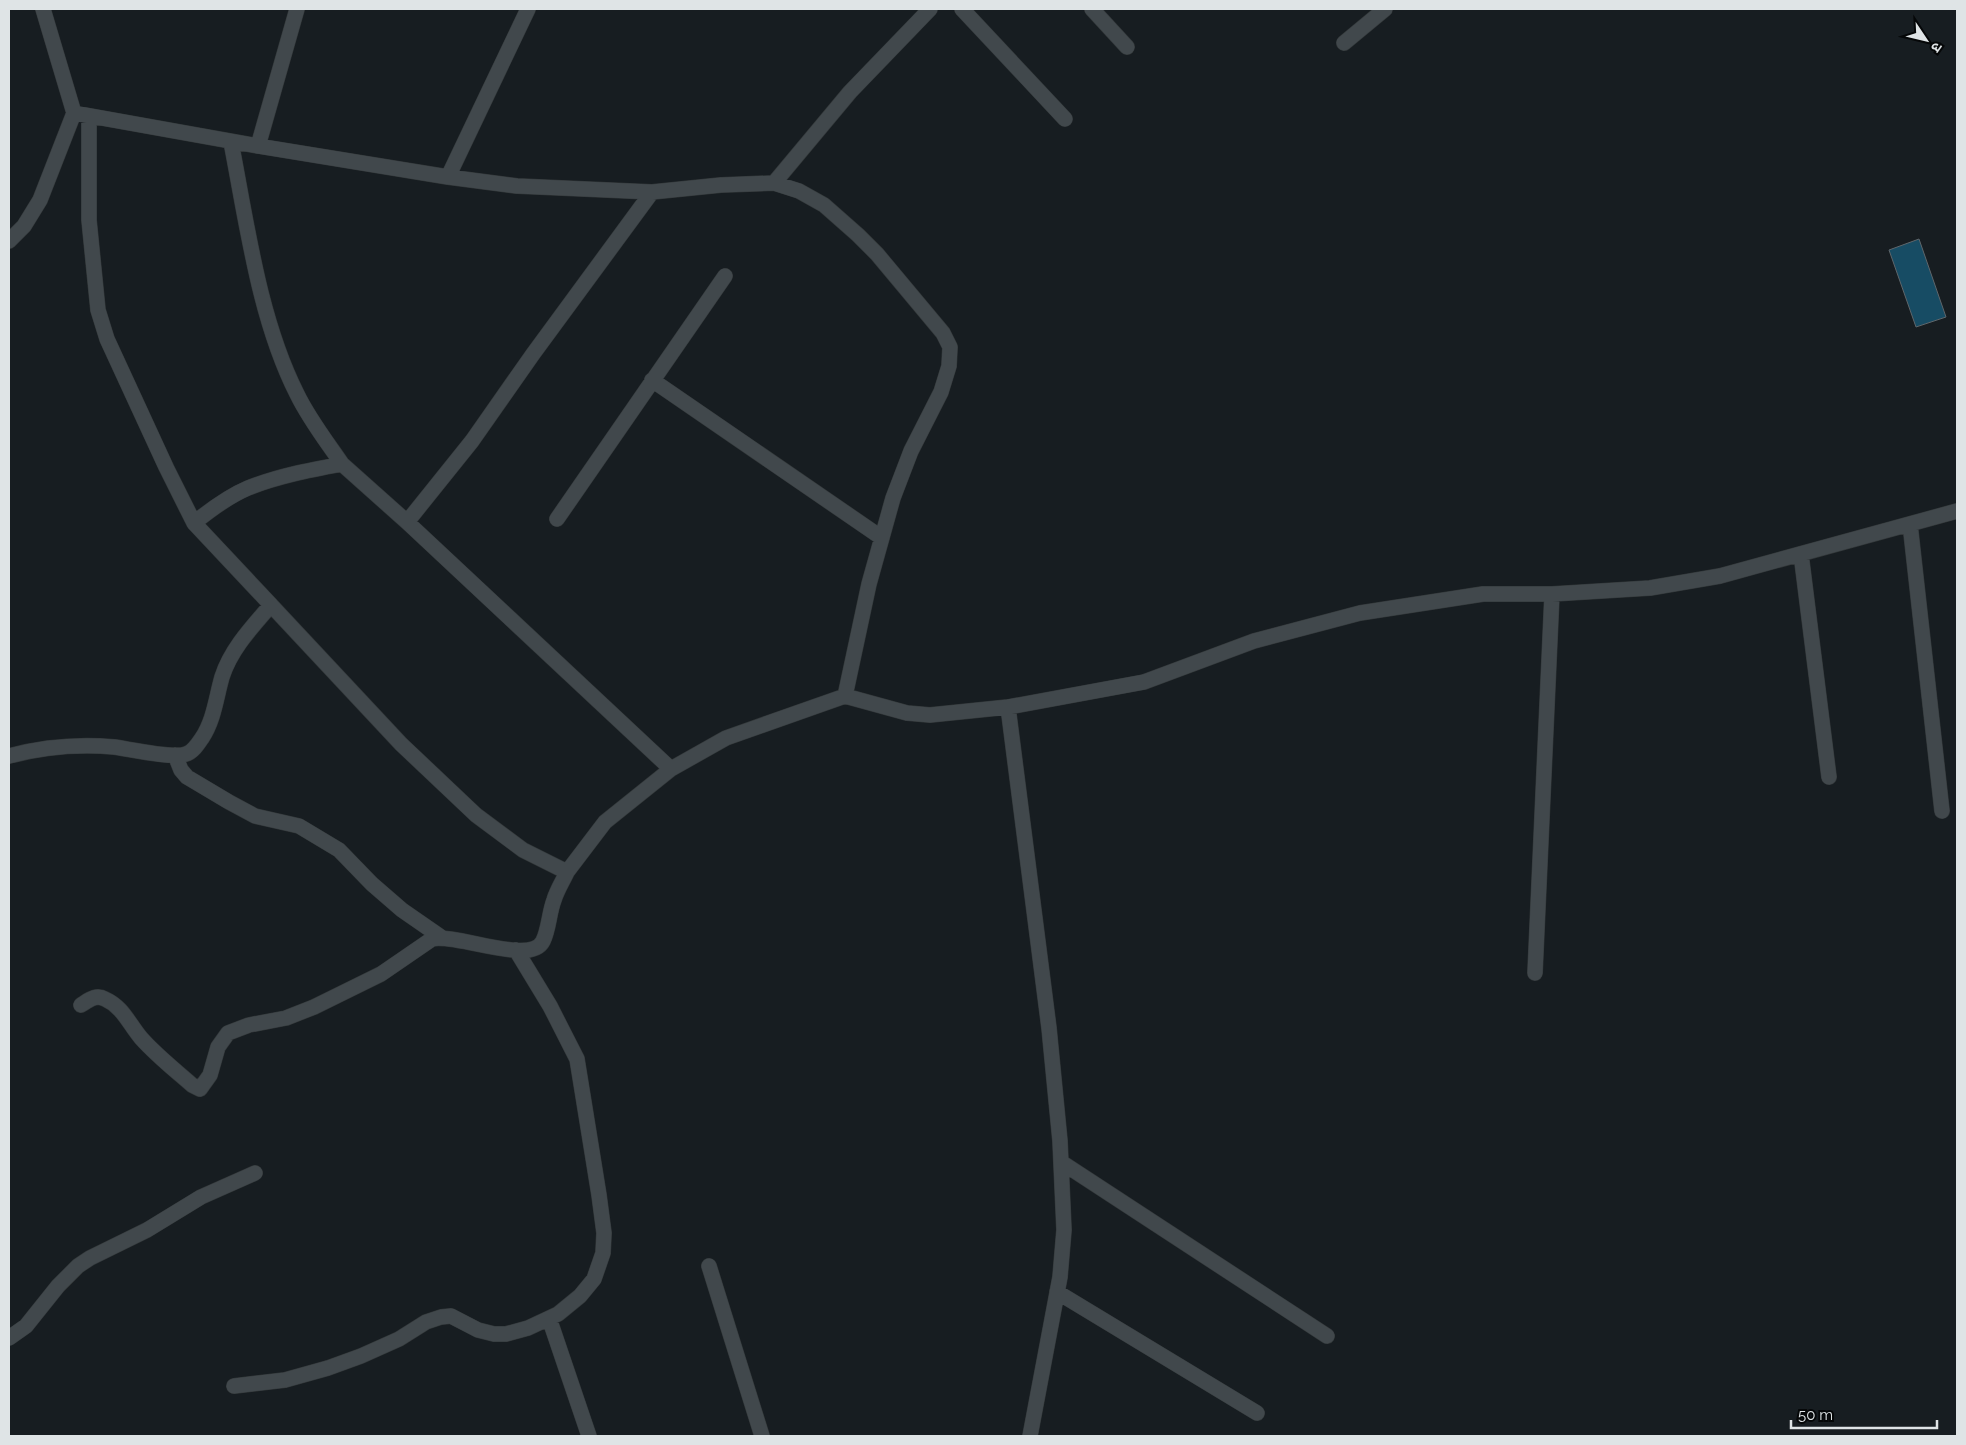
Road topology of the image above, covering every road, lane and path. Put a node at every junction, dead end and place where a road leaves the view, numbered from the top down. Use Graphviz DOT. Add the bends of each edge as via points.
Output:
graph roads {
  1 [pos="43,9"];
  2 [pos="297,9"];
  3 [pos="528,9"];
  4 [pos="930,9"];
  5 [pos="962,9"];
  6 [pos="1092,9"];
  7 [pos="1385,9"];
  8 [pos="1344,44"];
  9 [pos="1127,47"];
  10 [pos="81,114"];
  11 [pos="1065,119"];
  12 [pos="231,142"];
  13 [pos="258,146"];
  14 [pos="448,177"];
  15 [pos="774,183"];
  16 [pos="652,192"];
  17 [pos="9,241"];
  18 [pos="725,276"];
  19 [pos="652,380"];
  20 [pos="342,464"];
  21 [pos="1957,511"];
  22 [pos="557,519"];
  23 [pos="407,522"];
  24 [pos="194,523"];
  25 [pos="1910,524"];
  26 [pos="882,538"];
  27 [pos="1802,554"];
  28 [pos="1552,594"];
  29 [pos="271,606"];
  30 [pos="845,696"];
  31 [pos="1008,707"];
  32 [pos="175,755"];
  33 [pos="9,756"];
  34 [pos="671,769"];
  35 [pos="1828,777"];
  36 [pos="1942,811"];
  37 [pos="567,872"];
  38 [pos="441,937"];
  39 [pos="516,950"];
  40 [pos="1535,973"];
  41 [pos="81,1005"];
  42 [pos="1061,1162"];
  43 [pos="255,1174"];
  44 [pos="709,1266"];
  45 [pos="1057,1292"];
  46 [pos="549,1318"];
  47 [pos="1327,1336"];
  48 [pos="9,1338"];
  49 [pos="234,1386"];
  50 [pos="1257,1413"];
  51 [pos="589,1436"];
  52 [pos="762,1436"];
  53 [pos="1030,1436"];
  1 -- 10 [label="street"];
  2 -- 13 [label="street"];
  3 -- 14 [label="street"];
  4 -- 15 [label="street" via="874,66"];
  5 -- 11 [label="street"];
  6 -- 9 [label="street"];
  7 -- 8 [label="street"];
  10 -- 12 [label="street"];
  10 -- 17 [label="street" via="40,200 24,226"];
  10 -- 24 [label="street" via="98,310 106,339"];
  12 -- 13 [label="street"];
  12 -- 20 [label="street" via="261,290 279,351 297,395"];
  13 -- 14 [label="street"];
  14 -- 16 [label="street" via="517,186"];
  15 -- 16 [label="street"];
  15 -- 26 [label="street" via="799,191 824,205 858,235 943,333 950,347 949,366 941,392 911,451"];
  16 -- 23 [label="street" via="472,441"];
  18 -- 19 [label="street"];
  19 -- 22 [label="street"];
  19 -- 26 [label="street"];
  20 -- 23 [label="street"];
  20 -- 24 [label="street" via="299,472 248,488 211,509"];
  21 -- 25 [label="street"];
  23 -- 34 [label="street"];
  24 -- 29 [label="street"];
  25 -- 27 [label="street"];
  25 -- 36 [label="street"];
  26 -- 30 [label="street"];
  27 -- 28 [label="street" via="1679,584"];
  27 -- 35 [label="street"];
  28 -- 31 [label="street" via="1483,594 1360,613 1254,641 1144,682"];
  28 -- 40 [label="street"];
  29 -- 32 [label="street" via="240,642 227,667 203,737 192,751"];
  29 -- 37 [label="street" via="401,744 476,816 523,850"];
  30 -- 31 [label="street" via="907,713 930,715"];
  30 -- 34 [label="street" via="726,738"];
  31 -- 42 [label="street" via="1049,1028"];
  32 -- 33 [label="street" via="77,746 34,749"];
  32 -- 38 [label="street" via="187,777 229,802 254,816 300,826 338,850 402,910"];
  34 -- 37 [label="street" via="605,822"];
  37 -- 39 [label="street" via="554,899 543,941 532,951"];
  38 -- 39 [label="street"];
  38 -- 41 [label="street" via="423,945 381,974 314,1007 286,1018 249,1024 228,1033 218,1047 210,1075 200,1089 141,1038 121,1010 105,998 95,997"];
  39 -- 46 [label="street" via="577,1059 604,1233 603,1252 594,1279 580,1296"];
  42 -- 45 [label="street" via="1064,1230"];
  42 -- 47 [label="street"];
  43 -- 48 [label="street" via="202,1197 147,1230 90,1258 70,1274 26,1326"];
  44 -- 52 [label="street"];
  45 -- 50 [label="street"];
  45 -- 53 [label="street"];
  46 -- 49 [label="street" via="506,1334 494,1334 451,1316 441,1317 384,1346 336,1365 285,1380"];
  46 -- 51 [label="street"];
}
